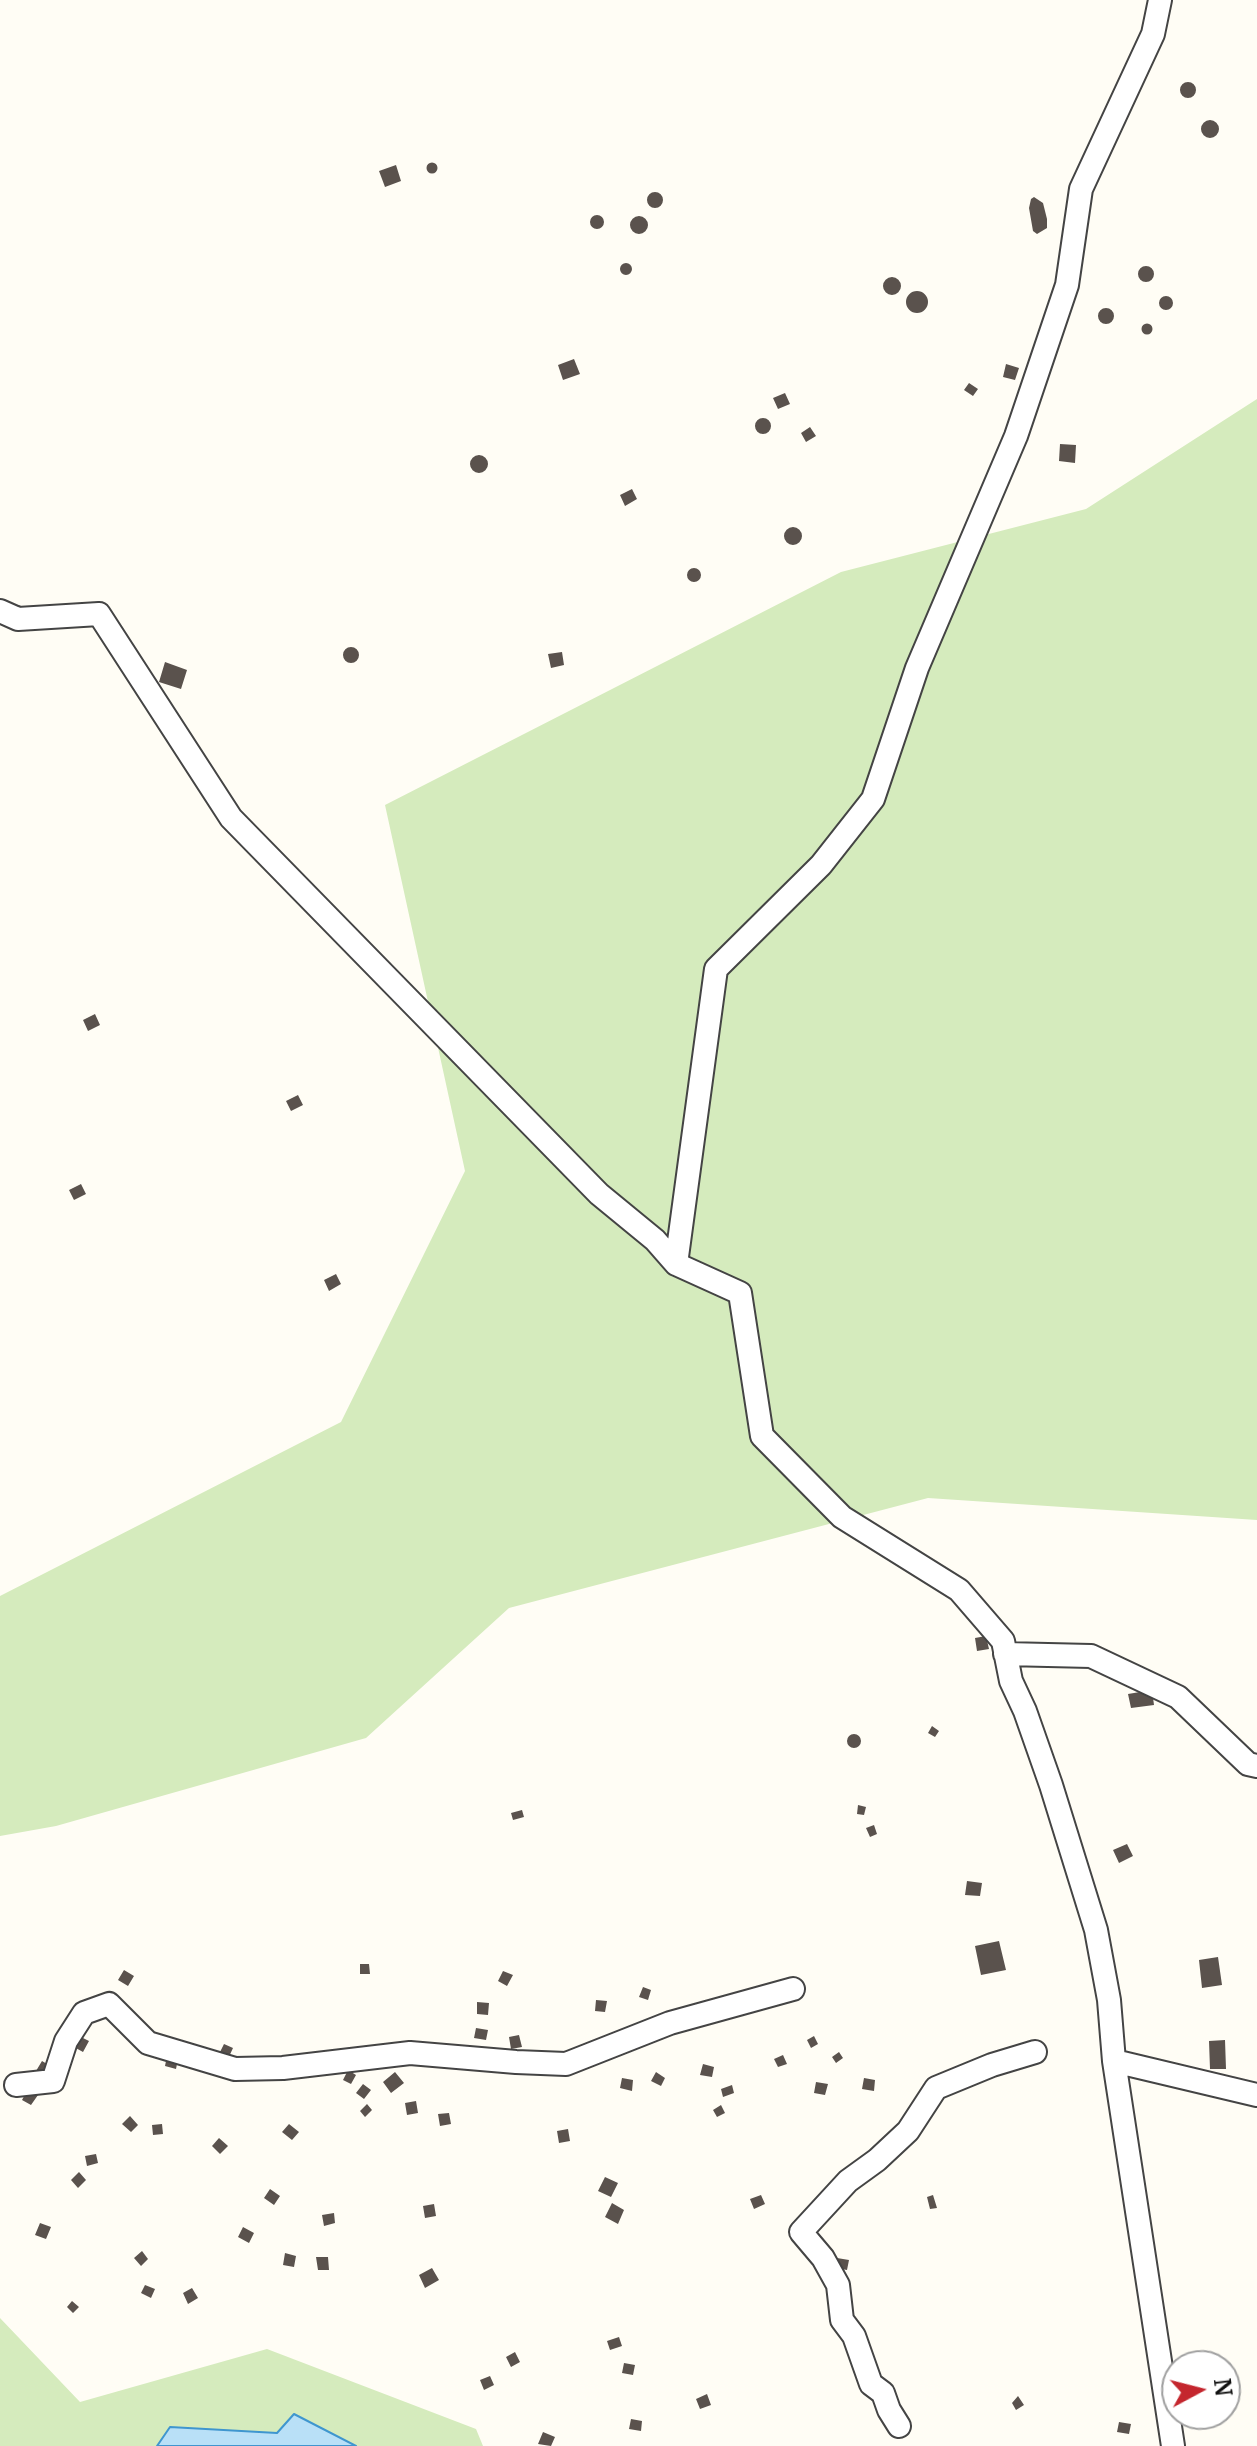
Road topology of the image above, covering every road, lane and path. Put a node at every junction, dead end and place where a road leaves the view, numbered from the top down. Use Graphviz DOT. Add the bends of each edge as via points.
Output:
graph roads {
  1 [pos="1160,0"];
  2 [pos="0,611"];
  3 [pos="676,1264"];
  4 [pos="1005,1654"];
  5 [pos="1257,1766"];
  6 [pos="793,1989"];
  7 [pos="1035,2052"];
  8 [pos="1114,2061"];
  9 [pos="16,2085"];
  10 [pos="1257,2095"];
  11 [pos="899,2426"];
  12 [pos="1173,2446"];
  1 -- 3 [label="street" via="1153,34 1081,189 1067,285 1016,436 917,668 873,799 821,865 716,969"];
  2 -- 3 [label="street" via="18,619 99,614 231,818 599,1194"];
  3 -- 4 [label="street" via="740,1293 762,1436 842,1517 959,1590 1003,1641"];
  4 -- 5 [label="street" via="1091,1656 1178,1697 1248,1764"];
  4 -- 8 [label="street" via="1096,1930"];
  6 -- 9 [label="street" via="670,2023 566,2064 410,2053 235,2069 148,2043 109,2004 84,2013 66,2041 53,2081"];
  7 -- 11 [label="street" via="936,2088 908,2131 848,2181 801,2232 838,2285 842,2320 854,2336 871,2384 883,2393"];
  8 -- 10 [label="street"];
  8 -- 12 [label="street"];
}
